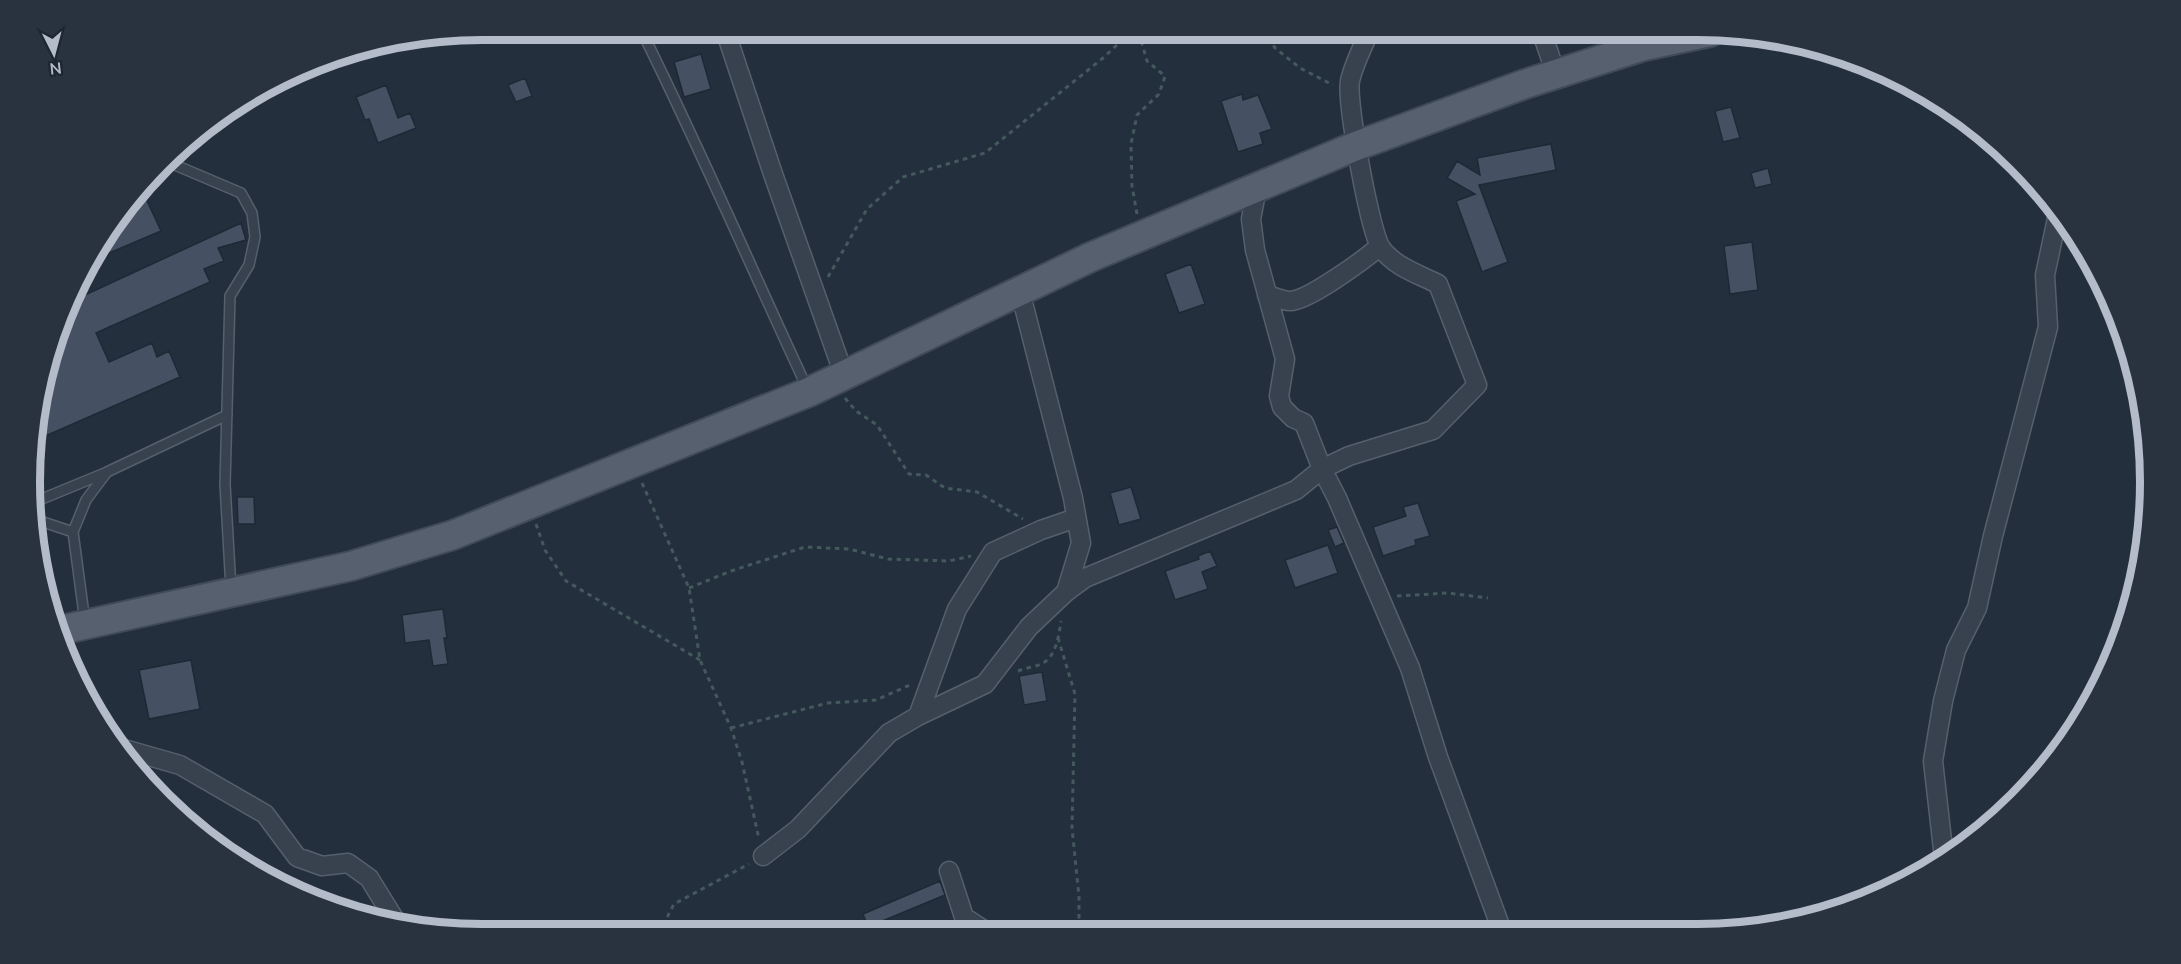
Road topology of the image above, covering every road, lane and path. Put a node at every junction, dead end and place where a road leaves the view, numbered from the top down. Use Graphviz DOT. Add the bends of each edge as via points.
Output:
graph roads {
  1 [pos="645,40"];
  2 [pos="728,40"];
  3 [pos="1122,40"];
  4 [pos="1141,40"];
  5 [pos="1270,40"];
  6 [pos="1366,40"];
  7 [pos="1544,40"];
  8 [pos="1672,40"];
  9 [pos="1556,74"];
  10 [pos="1352,106"];
  11 [pos="1356,146"];
  12 [pos="175,165"];
  13 [pos="1257,188"];
  14 [pos="2056,223"];
  15 [pos="1141,237"];
  16 [pos="1380,246"];
  17 [pos="1020,291"];
  18 [pos="1267,295"];
  19 [pos="816,296"];
  20 [pos="828,383"];
  21 [pos="227,414"];
  22 [pos="633,463"];
  23 [pos="1322,470"];
  24 [pos="107,472"];
  25 [pos="41,499"];
  26 [pos="529,505"];
  27 [pos="1076,518"];
  28 [pos="42,522"];
  29 [pos="1041,530"];
  30 [pos="73,532"];
  31 [pos="993,552"];
  32 [pos="689,588"];
  33 [pos="231,591"];
  34 [pos="1066,592"];
  35 [pos="1379,597"];
  36 [pos="1488,598"];
  37 [pos="73,627"];
  38 [pos="1058,638"];
  39 [pos="700,660"];
  40 [pos="933,674"];
  41 [pos="985,684"];
  42 [pos="918,716"];
  43 [pos="731,728"];
  44 [pos="132,751"];
  45 [pos="1943,850"];
  46 [pos="763,856"];
  47 [pos="949,872"];
  48 [pos="390,914"];
  49 [pos="664,924"];
  50 [pos="976,924"];
  51 [pos="1079,924"];
  52 [pos="1499,924"];
  1 -- 20 [label="lane" via="713,184"];
  2 -- 19 [label="street"];
  3 -- 19 [label="path" via="985,153 903,177 867,209"];
  4 -- 15 [label="path" via="1147,61 1165,76 1159,93 1137,115 1131,144 1132,186"];
  5 -- 10 [label="path" via="1300,68 1330,83"];
  6 -- 10 [label="street" via="1350,82"];
  7 -- 9 [label="street"];
  8 -- 9 [label="main road"];
  9 -- 11 [label="main road"];
  10 -- 11 [label="street"];
  11 -- 13 [label="main road"];
  11 -- 16 [label="street"];
  12 -- 21 [label="lane" via="241,193 252,213 255,237 249,265 230,296"];
  13 -- 15 [label="main road"];
  13 -- 18 [label="street" via="1251,219"];
  14 -- 45 [label="street" via="2045,275 2048,327 1977,608 1956,650 1941,711 1933,761"];
  15 -- 17 [label="main road"];
  16 -- 18 [label="street" via="1303,297 1290,301"];
  16 -- 23 [label="street" via="1395,264 1438,284 1477,385 1433,430 1349,456"];
  17 -- 20 [label="main road"];
  17 -- 27 [label="street"];
  18 -- 23 [label="street" via="1285,359 1279,396 1282,407 1304,423"];
  19 -- 20 [label="street"];
  20 -- 22 [label="main road"];
  20 -- 29 [label="path" via="856,411 877,425 909,474 926,475 945,488 977,492"];
  21 -- 24 [label="lane"];
  21 -- 33 [label="lane" via="225,484"];
  22 -- 26 [label="main road"];
  22 -- 32 [label="path"];
  23 -- 34 [label="street" via="1296,490 1085,578"];
  23 -- 35 [label="street"];
  24 -- 25 [label="lane"];
  24 -- 30 [label="lane" via="86,500"];
  26 -- 33 [label="main road" via="453,535 351,566"];
  26 -- 39 [label="path" via="545,550 566,581"];
  27 -- 29 [label="street"];
  27 -- 34 [label="street" via="1081,543"];
  28 -- 30 [label="lane"];
  29 -- 31 [label="street"];
  30 -- 37 [label="lane"];
  31 -- 32 [label="path" via="949,561 888,559 849,549 805,548"];
  31 -- 40 [label="street" via="957,609"];
  32 -- 39 [label="path"];
  33 -- 37 [label="main road"];
  34 -- 38 [label="path"];
  34 -- 41 [label="street" via="1029,627"];
  35 -- 36 [label="path" via="1448,593"];
  35 -- 52 [label="street" via="1410,668"];
  38 -- 41 [label="path" via="1051,657 1043,663"];
  38 -- 51 [label="path" via="1075,694 1072,828"];
  39 -- 43 [label="path"];
  40 -- 42 [label="street"];
  40 -- 43 [label="path" via="876,700 828,703"];
  41 -- 42 [label="street"];
  42 -- 46 [label="street" via="890,733 798,829"];
  43 -- 46 [label="path"];
  44 -- 48 [label="street" via="180,765 265,814 297,857 322,866 348,863 369,878"];
  46 -- 49 [label="path" via="674,904"];
  47 -- 50 [label="street" via="964,916"];
}
